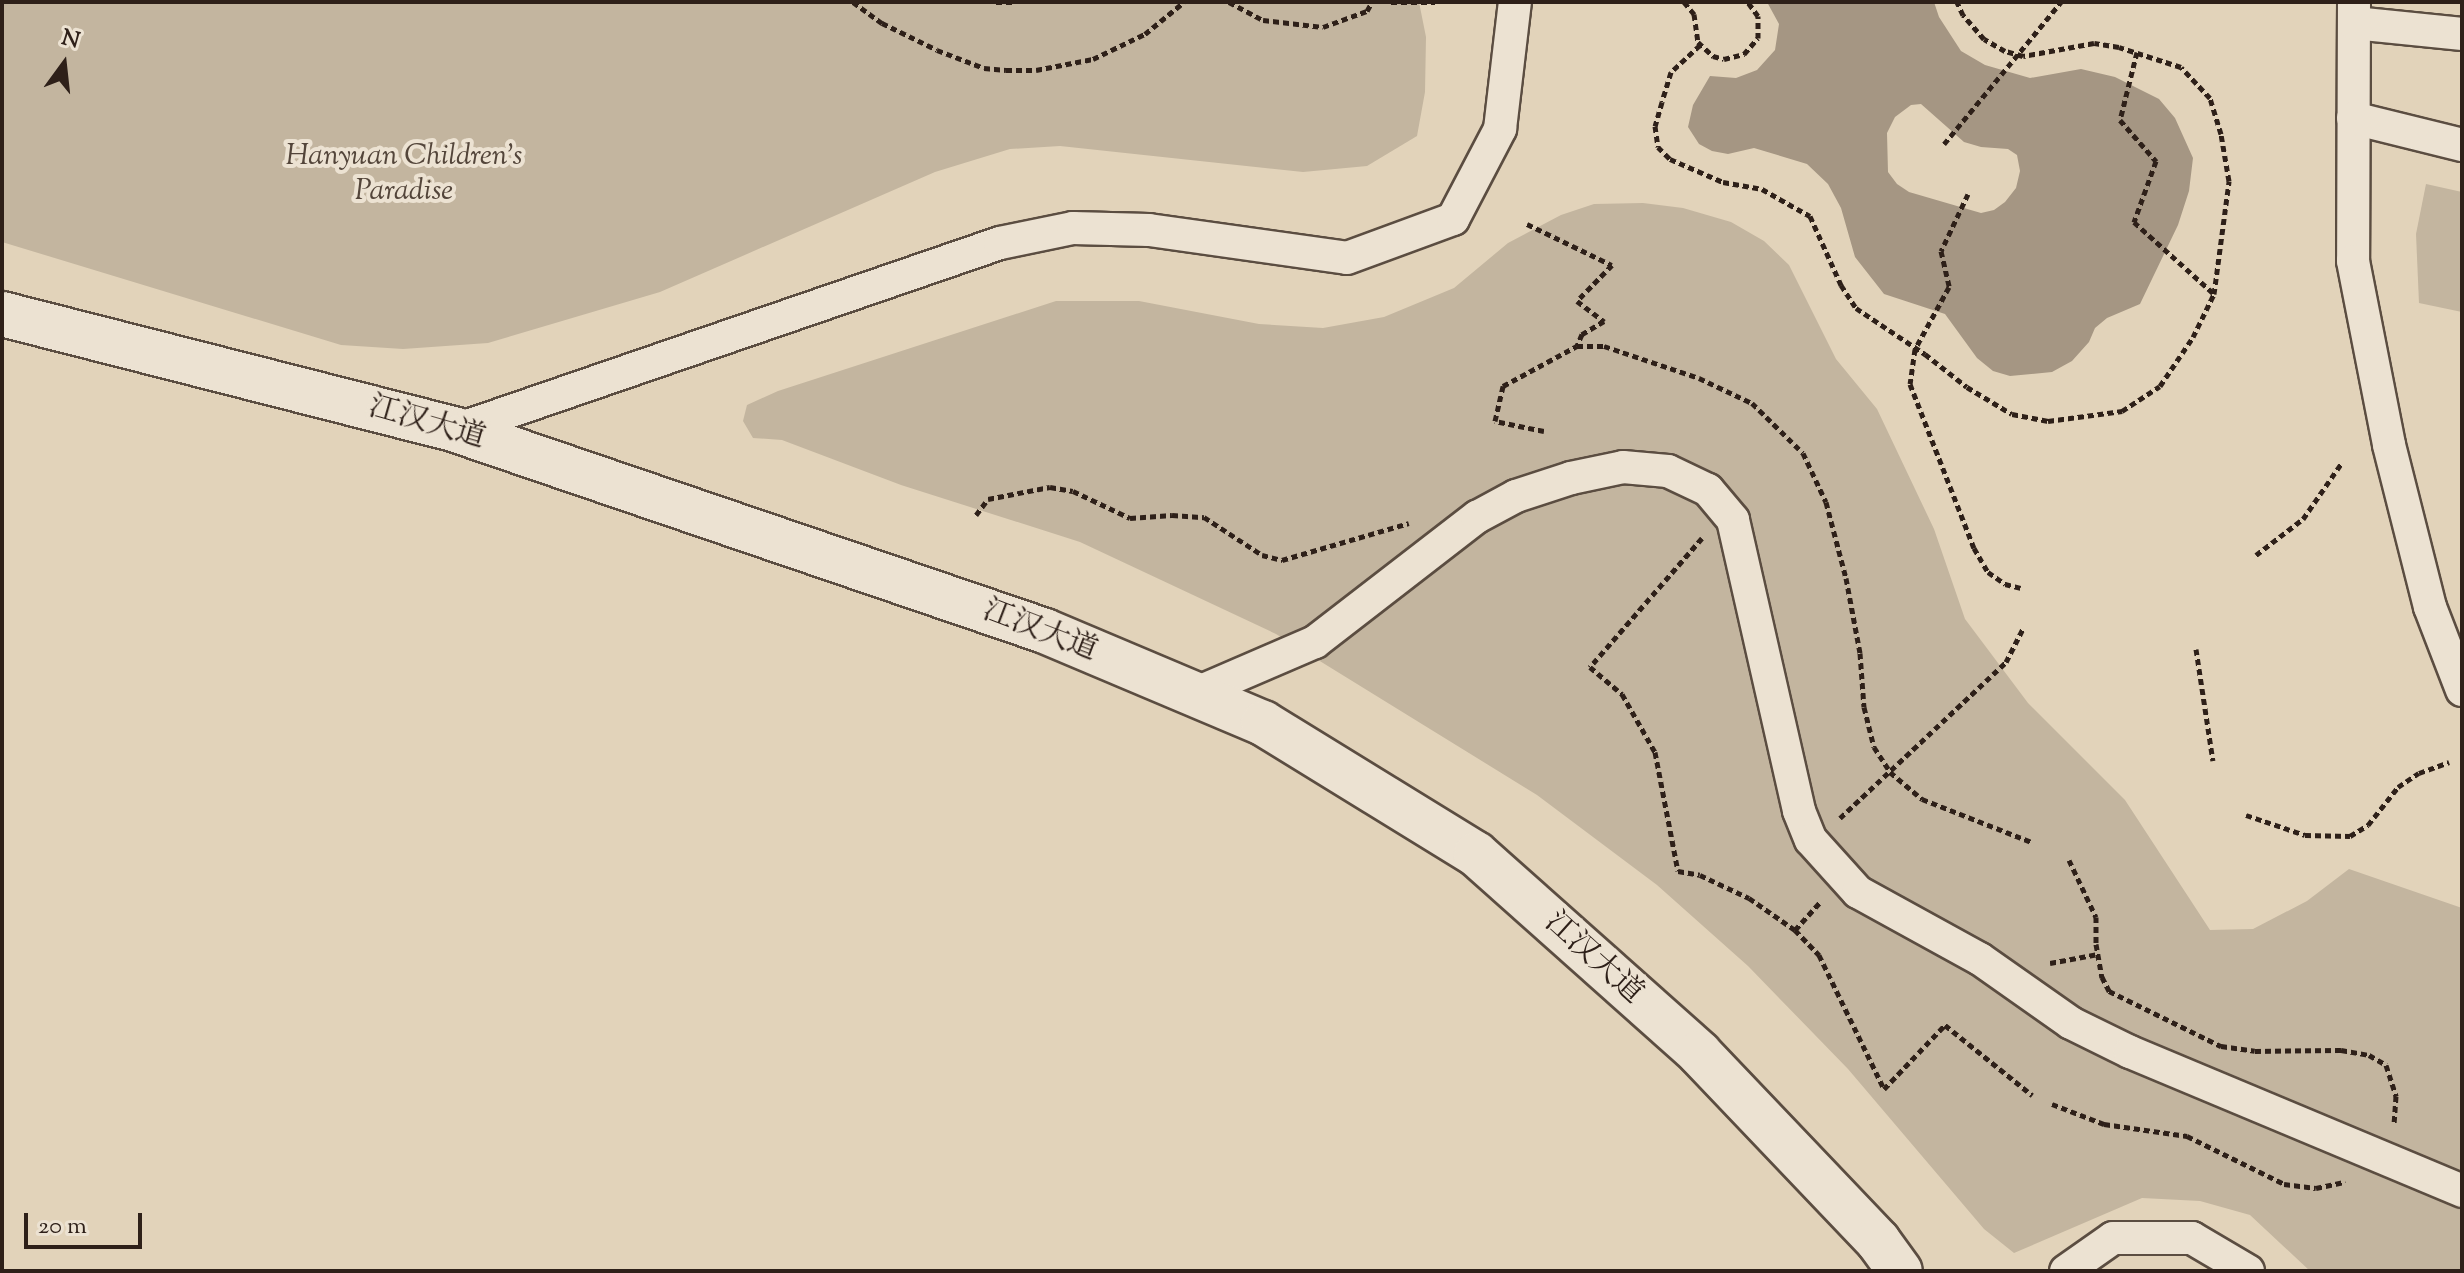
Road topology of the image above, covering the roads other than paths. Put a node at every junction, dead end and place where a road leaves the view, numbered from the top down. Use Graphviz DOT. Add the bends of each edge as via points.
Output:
graph roads {
  1 [pos="1515,2"];
  2 [pos="2354,13"];
  3 [pos="2462,34"];
  4 [pos="2353,118"];
  5 [pos="2462,145"];
  6 [pos="2,314"];
  7 [pos="456,430"];
  8 [pos="2462,690"];
  9 [pos="1194,694"];
  10 [pos="2462,1191"];
  11 [pos="2221,1262"];
  12 [pos="1900,1271"];
  13 [pos="2066,1271"];
  14 [pos="2248,1271"];
  1 -- 7 [label="street" via="1500,129 1453,219 1347,258 1149,230 1073,228 1000,243"];
  2 -- 3 [label="street"];
  2 -- 4 [label="street"];
  4 -- 5 [label="street"];
  4 -- 8 [label="street" via="2353,261 2392,460 2430,607"];
  6 -- 7 [label="main road, 江汉大道"];
  7 -- 9 [label="main road, 江汉大道" via="1045,631"];
  9 -- 10 [label="street" via="1315,642 1477,517 1516,496 1623,467 1668,471 1708,490 1733,520 1799,811 1811,840 1858,892 1980,959 2071,1023"];
  9 -- 12 [label="main road, 江汉大道" via="1263,723 1476,854 1699,1053 1878,1241"];
  11 -- 13 [label="street" via="2192,1238 2113,1238"];
  11 -- 14 [label="street"];
}
